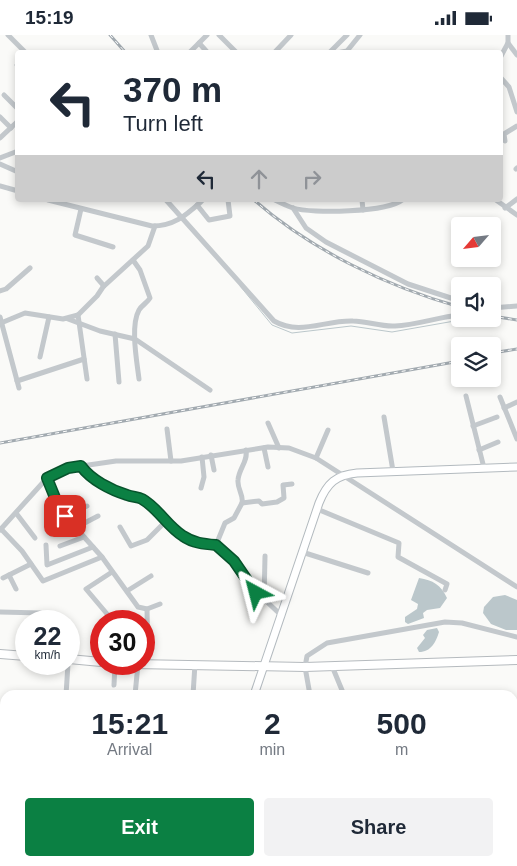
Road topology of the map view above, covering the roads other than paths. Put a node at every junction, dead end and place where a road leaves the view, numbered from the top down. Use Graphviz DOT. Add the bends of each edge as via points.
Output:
graph roads {
  1 [pos="8,35"];
  2 [pos="151,35"];
  3 [pos="207,35"];
  4 [pos="219,35"];
  5 [pos="291,35"];
  6 [pos="347,35"];
  7 [pos="360,35"];
  8 [pos="508,35"];
  9 [pos="199,43"];
  10 [pos="508,43"];
  11 [pos="23,50"];
  12 [pos="157,50"];
  13 [pos="192,50"];
  14 [pos="205,50"];
  15 [pos="234,50"];
  16 [pos="277,50"];
  17 [pos="333,50"];
  18 [pos="348,50"];
  19 [pos="503,52"];
  20 [pos="517,55"];
  21 [pos="503,80"];
  22 [pos="4,95"];
  23 [pos="15,106"];
  24 [pos="517,112"];
  25 [pos="0,117"];
  26 [pos="15,124"];
  27 [pos="517,126"];
  28 [pos="11,128"];
  29 [pos="0,138"];
  30 [pos="506,141"];
  31 [pos="15,152"];
  32 [pos="0,158"];
  33 [pos="0,164"];
  34 [pos="15,171"];
  35 [pos="0,186"];
  36 [pos="15,190"];
  37 [pos="517,199"];
  38 [pos="55,202"];
  39 [pos="168,202"];
  40 [pos="200,202"];
  41 [pos="228,202"];
  42 [pos="280,202"];
  43 [pos="362,202"];
  44 [pos="400,202"];
  45 [pos="498,202"];
  46 [pos="197,205"];
  47 [pos="293,208"];
  48 [pos="505,208"];
  49 [pos="81,209"];
  50 [pos="363,210"];
  51 [pos="517,215"];
  52 [pos="181,219"];
  53 [pos="155,226"];
  54 [pos="113,247"];
  55 [pos="133,260"];
  56 [pos="30,268"];
  57 [pos="96,278"];
  58 [pos="104,286"];
  59 [pos="0,291"];
  60 [pos="451,298"];
  61 [pos="517,306"];
  62 [pos="501,307"];
  63 [pos="78,315"];
  64 [pos="49,317"];
  65 [pos="451,317"];
  66 [pos="68,319"];
  67 [pos="1,320"];
  68 [pos="79,324"];
  69 [pos="115,334"];
  70 [pos="135,339"];
  71 [pos="40,357"];
  72 [pos="84,359"];
  73 [pos="87,379"];
  74 [pos="140,379"];
  75 [pos="17,381"];
  76 [pos="119,382"];
  77 [pos="19,388"];
  78 [pos="210,390"];
  79 [pos="466,396"];
  80 [pos="500,397"];
  81 [pos="517,402"];
  82 [pos="504,408"];
  83 [pos="384,417"];
  84 [pos="497,417"];
  85 [pos="517,421"];
  86 [pos="268,423"];
  87 [pos="511,423"];
  88 [pos="473,426"];
  89 [pos="167,429"];
  90 [pos="328,431"];
  91 [pos="517,438"];
  92 [pos="498,442"];
  93 [pos="264,448"];
  94 [pos="279,448"];
  95 [pos="246,450"];
  96 [pos="479,451"];
  97 [pos="211,455"];
  98 [pos="202,457"];
  99 [pos="316,458"];
  100 [pos="171,461"];
  101 [pos="81,466"];
  102 [pos="268,467"];
  103 [pos="517,467"];
  104 [pos="484,468"];
  105 [pos="214,470"];
  106 [pos="393,471"];
  107 [pos="343,474"];
  108 [pos="47,478"];
  109 [pos="292,484"];
  110 [pos="201,488"];
  111 [pos="242,503"];
  112 [pos="87,506"];
  113 [pos="317,509"];
  114 [pos="16,513"];
  115 [pos="65,516"];
  116 [pos="98,516"];
  117 [pos="167,520"];
  118 [pos="73,526"];
  119 [pos="120,527"];
  120 [pos="0,530"];
  121 [pos="51,534"];
  122 [pos="84,537"];
  123 [pos="35,538"];
  124 [pos="46,545"];
  125 [pos="216,545"];
  126 [pos="60,547"];
  127 [pos="93,547"];
  128 [pos="302,552"];
  129 [pos="265,556"];
  130 [pos="102,557"];
  131 [pos="32,564"];
  132 [pos="112,572"];
  133 [pos="368,573"];
  134 [pos="151,576"];
  135 [pos="517,587"];
  136 [pos="16,589"];
  137 [pos="445,590"];
  138 [pos="127,591"];
  139 [pos="264,601"];
  140 [pos="160,604"];
  141 [pos="147,609"];
  142 [pos="104,610"];
  143 [pos="0,612"];
  144 [pos="15,612"];
  145 [pos="282,616"];
  146 [pos="517,637"];
  147 [pos="0,654"];
  148 [pos="15,655"];
  149 [pos="517,660"];
  150 [pos="155,664"];
  151 [pos="195,664"];
  152 [pos="332,666"];
  153 [pos="264,667"];
  154 [pos="305,667"];
  155 [pos="67,675"];
  156 [pos="114,675"];
  157 [pos="137,675"];
  158 [pos="114,685"];
  159 [pos="66,690"];
  160 [pos="135,690"];
  161 [pos="194,690"];
  162 [pos="256,690"];
  163 [pos="309,690"];
  164 [pos="342,690"];
  1 -- 11 [label="street"];
  2 -- 12 [label="street"];
  3 -- 9 [label="street"];
  4 -- 15 [label="street"];
  5 -- 16 [label="street"];
  6 -- 17 [label="street"];
  7 -- 18 [label="street"];
  8 -- 10 [label="street"];
  9 -- 13 [label="street"];
  9 -- 14 [label="street"];
  10 -- 19 [label="street"];
  10 -- 20 [label="street"];
  21 -- 24 [label="street" via="509,87"];
  22 -- 23 [label="street"];
  25 -- 28 [label="street"];
  26 -- 28 [label="street"];
  27 -- 30 [label="street" via="504,134"];
  28 -- 29 [label="street"];
  31 -- 32 [label="street"];
  33 -- 34 [label="street"];
  35 -- 36 [label="street"];
  37 -- 48 [label="street"];
  38 -- 49 [label="street"];
  39 -- 52 [label="street"];
  40 -- 46 [label="street"];
  41 -- 46 [label="street" via="230,216 209,220"];
  42 -- 47 [label="street"];
  43 -- 50 [label="street"];
  44 -- 50 [label="street" via="395,206"];
  45 -- 48 [label="street"];
  46 -- 52 [label="street"];
  47 -- 50 [label="street"];
  47 -- 60 [label="street" via="306,228 326,242 408,284"];
  48 -- 51 [label="street"];
  49 -- 53 [label="street"];
  49 -- 54 [label="street" via="75,235"];
  52 -- 53 [label="street" via="166,226"];
  52 -- 65 [label="street" via="282,326 308,328 329,322 354,321 395,327"];
  53 -- 55 [label="street" via="148,245"];
  55 -- 58 [label="street"];
  55 -- 70 [label="street" via="150,298 139,310"];
  56 -- 59 [label="street"];
  57 -- 58 [label="street"];
  58 -- 63 [label="street"];
  61 -- 62 [label="street"];
  63 -- 66 [label="street"];
  63 -- 68 [label="street"];
  64 -- 66 [label="street"];
  64 -- 67 [label="street" via="26,313"];
  64 -- 71 [label="street"];
  66 -- 68 [label="street"];
  67 -- 75 [label="street"];
  68 -- 69 [label="street"];
  68 -- 72 [label="street"];
  69 -- 70 [label="street"];
  69 -- 76 [label="street"];
  70 -- 74 [label="street"];
  70 -- 78 [label="street"];
  72 -- 73 [label="street"];
  72 -- 75 [label="street"];
  75 -- 77 [label="street"];
  79 -- 88 [label="street"];
  80 -- 82 [label="street"];
  81 -- 82 [label="street"];
  82 -- 87 [label="street"];
  83 -- 106 [label="street"];
  84 -- 88 [label="street"];
  85 -- 87 [label="street"];
  86 -- 94 [label="street"];
  87 -- 91 [label="street"];
  88 -- 96 [label="street"];
  89 -- 100 [label="street"];
  90 -- 99 [label="street"];
  92 -- 96 [label="street"];
  93 -- 94 [label="street"];
  93 -- 95 [label="street"];
  93 -- 102 [label="street"];
  94 -- 99 [label="street"];
  95 -- 97 [label="street"];
  95 -- 111 [label="street" via="247,459 239,471 238,480"];
  96 -- 104 [label="street"];
  97 -- 98 [label="street"];
  97 -- 105 [label="street"];
  98 -- 100 [label="street"];
  98 -- 110 [label="street" via="204,477"];
  99 -- 107 [label="street"];
  100 -- 101 [label="street" via="116,461"];
  101 -- 108 [label="street"];
  101 -- 117 [label="street" via="104,485 141,498"];
  103 -- 104 [label="street"];
  104 -- 106 [label="street"];
  106 -- 107 [label="street"];
  107 -- 113 [label="street" via="333,479 325,489"];
  107 -- 135 [label="street"];
  108 -- 114 [label="street"];
  108 -- 115 [label="street"];
  109 -- 111 [label="street" via="284,485 284,498 277,503"];
  111 -- 125 [label="street" via="234,517 225,523"];
  112 -- 115 [label="street"];
  113 -- 128 [label="street"];
  113 -- 137 [label="street" via="399,543 398,557 447,584"];
  114 -- 120 [label="street"];
  114 -- 123 [label="street"];
  115 -- 118 [label="street"];
  116 -- 118 [label="street"];
  117 -- 119 [label="street" via="147,540 131,546"];
  117 -- 125 [label="street" via="182,536 202,544"];
  118 -- 121 [label="street"];
  118 -- 122 [label="street"];
  120 -- 131 [label="street" via="13,540"];
  122 -- 126 [label="street"];
  122 -- 127 [label="street"];
  124 -- 127 [label="street" via="47,565"];
  125 -- 139 [label="street" via="234,561 248,584"];
  127 -- 130 [label="street"];
  128 -- 133 [label="street"];
  128 -- 145 [label="street"];
  129 -- 139 [label="street"];
  130 -- 131 [label="street" via="43,581"];
  130 -- 132 [label="street"];
  131 -- 136 [label="street" via="6,576"];
  132 -- 138 [label="street"];
  132 -- 142 [label="street" via="86,589"];
  134 -- 138 [label="street"];
  138 -- 141 [label="street" via="138,607"];
  139 -- 145 [label="street"];
  140 -- 141 [label="street"];
  143 -- 144 [label="street"];
  145 -- 153 [label="street"];
  146 -- 154 [label="street" via="462,623 428,624 327,643 310,652"];
  147 -- 148 [label="main road"];
  149 -- 152 [label="main road"];
  150 -- 151 [label="main road"];
  151 -- 153 [label="main road"];
  151 -- 161 [label="street"];
  152 -- 154 [label="main road"];
  152 -- 164 [label="street"];
  153 -- 154 [label="main road"];
  153 -- 162 [label="street"];
  154 -- 163 [label="street"];
  155 -- 159 [label="street"];
  156 -- 158 [label="street"];
  157 -- 160 [label="street"];
}
